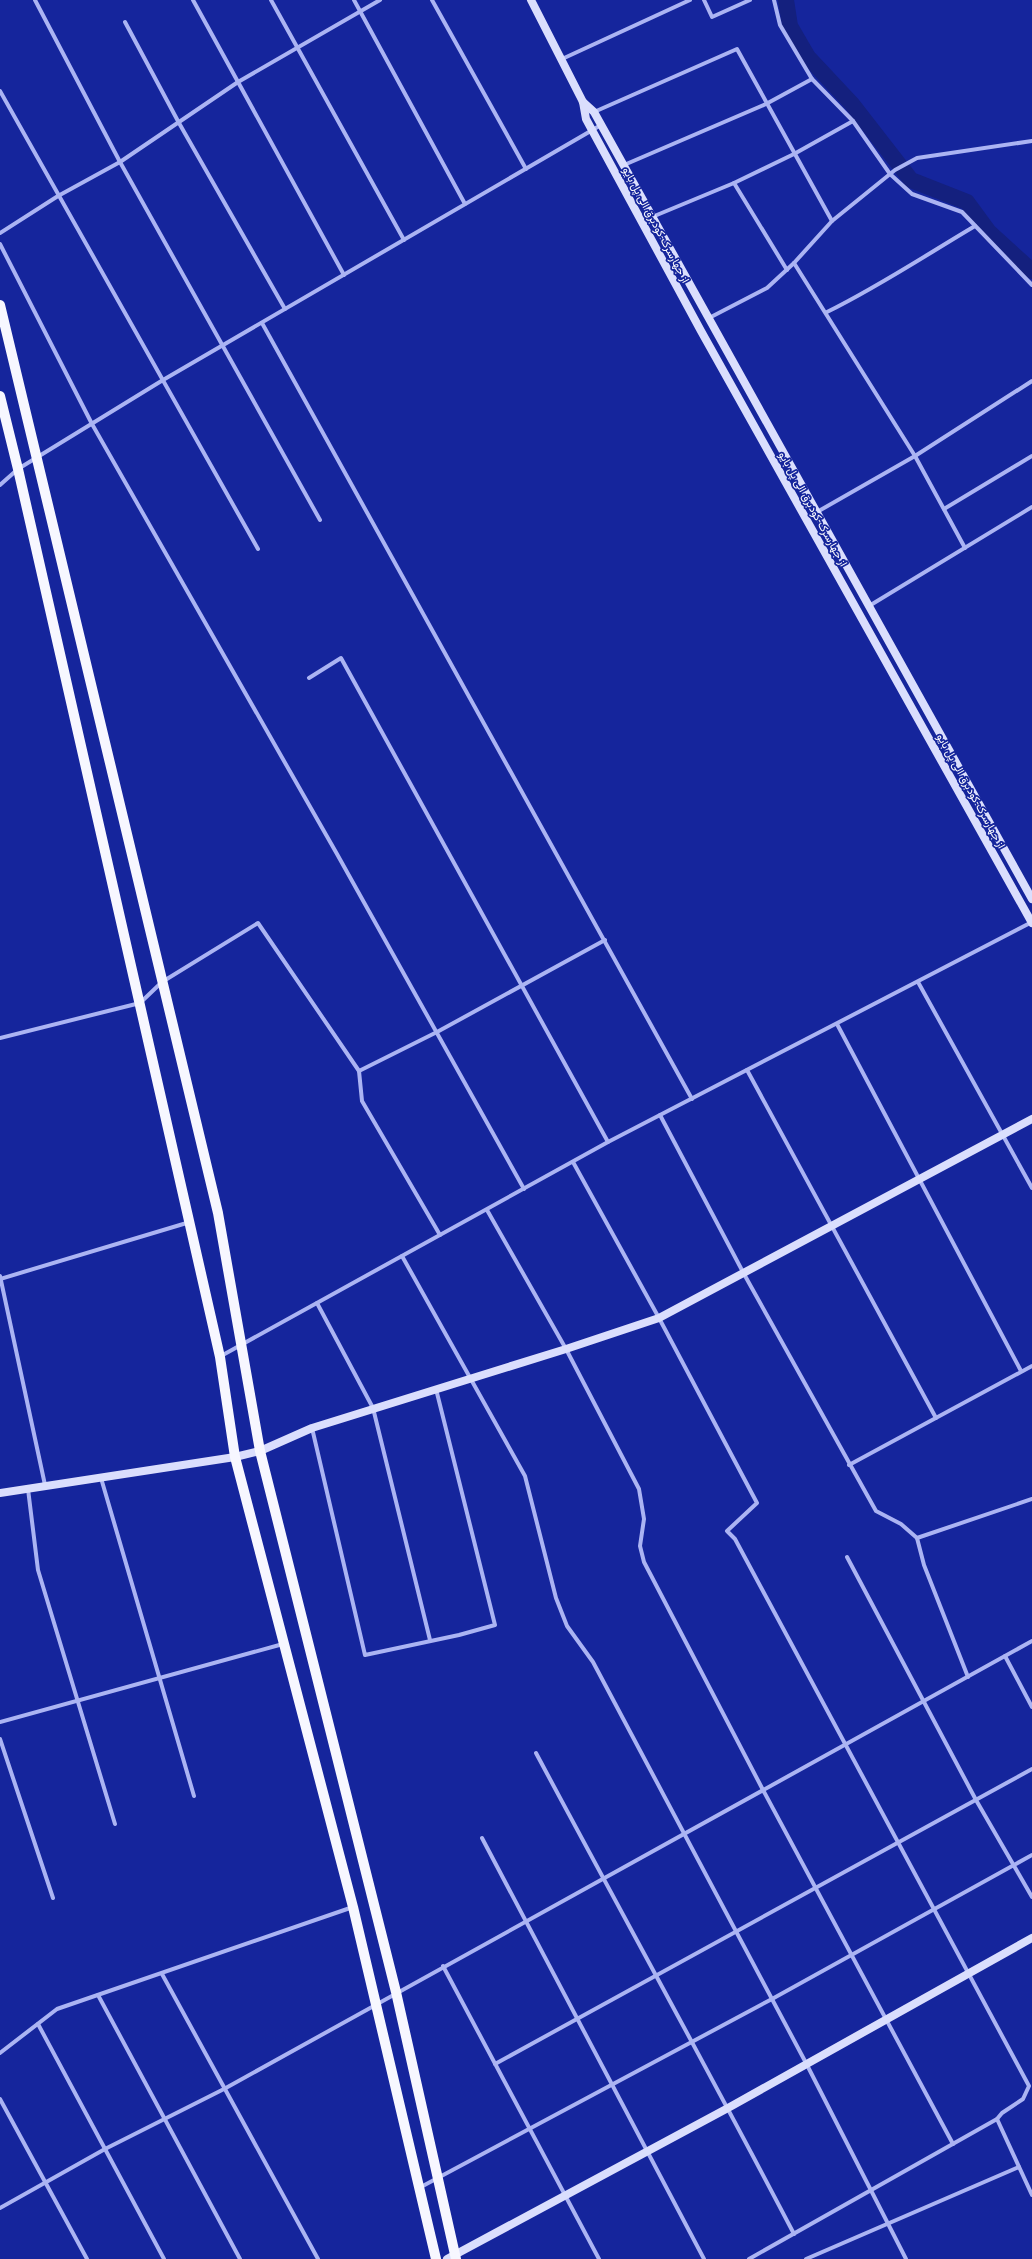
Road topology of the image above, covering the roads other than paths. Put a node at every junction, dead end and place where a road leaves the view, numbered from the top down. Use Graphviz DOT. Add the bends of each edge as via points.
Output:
graph roads {
  1 [pos="35,0"];
  2 [pos="193,0"];
  3 [pos="272,0"];
  4 [pos="354,0"];
  5 [pos="380,0"];
  6 [pos="432,0"];
  7 [pos="531,0"];
  8 [pos="690,0"];
  9 [pos="704,0"];
  10 [pos="750,0"];
  11 [pos="774,0"];
  12 [pos="360,11"];
  13 [pos="125,22"];
  14 [pos="297,48"];
  15 [pos="562,59"];
  16 [pos="812,79"];
  17 [pos="238,82"];
  18 [pos="0,91"];
  19 [pos="583,102"];
  20 [pos="766,104"];
  21 [pos="594,112"];
  22 [pos="853,121"];
  23 [pos="179,123"];
  24 [pos="601,125"];
  25 [pos="592,130"];
  26 [pos="1032,141"];
  27 [pos="794,154"];
  28 [pos="120,162"];
  29 [pos="624,165"];
  30 [pos="526,169"];
  31 [pos="890,174"];
  32 [pos="734,183"];
  33 [pos="58,196"];
  34 [pos="465,204"];
  35 [pos="652,217"];
  36 [pos="832,221"];
  37 [pos="975,226"];
  38 [pos="0,233"];
  39 [pos="404,240"];
  40 [pos="0,244"];
  41 [pos="794,263"];
  42 [pos="787,270"];
  43 [pos="344,275"];
  44 [pos="1032,285"];
  45 [pos="0,305"];
  46 [pos="285,309"];
  47 [pos="827,312"];
  48 [pos="709,318"];
  49 [pos="262,322"];
  50 [pos="222,346"];
  51 [pos="163,380"];
  52 [pos="1032,381"];
  53 [pos="0,396"];
  54 [pos="92,424"];
  55 [pos="915,456"];
  56 [pos="1032,456"];
  57 [pos="38,457"];
  58 [pos="18,469"];
  59 [pos="0,485"];
  60 [pos="1032,508"];
  61 [pos="944,509"];
  62 [pos="817,512"];
  63 [pos="320,520"];
  64 [pos="965,548"];
  65 [pos="258,549"];
  66 [pos="869,606"];
  67 [pos="309,678"];
  68 [pos="1032,899"];
  69 [pos="1032,922"];
  70 [pos="605,940"];
  71 [pos="162,982"];
  72 [pos="918,982"];
  73 [pos="521,985"];
  74 [pos="140,1003"];
  75 [pos="837,1024"];
  76 [pos="437,1032"];
  77 [pos="0,1038"];
  78 [pos="747,1070"];
  79 [pos="359,1071"];
  80 [pos="692,1098"];
  81 [pos="660,1115"];
  82 [pos="1032,1119"];
  83 [pos="1003,1135"];
  84 [pos="608,1142"];
  85 [pos="572,1162"];
  86 [pos="919,1179"];
  87 [pos="1032,1188"];
  88 [pos="524,1189"];
  89 [pos="487,1210"];
  90 [pos="190,1222"];
  91 [pos="833,1226"];
  92 [pos="440,1236"];
  93 [pos="402,1256"];
  94 [pos="744,1274"];
  95 [pos="0,1278"];
  96 [pos="317,1303"];
  97 [pos="659,1318"];
  98 [pos="241,1345"];
  99 [pos="566,1349"];
  100 [pos="220,1357"];
  101 [pos="1032,1366"];
  102 [pos="1021,1371"];
  103 [pos="469,1378"];
  104 [pos="436,1388"];
  105 [pos="373,1408"];
  106 [pos="936,1418"];
  107 [pos="312,1428"];
  108 [pos="260,1451"];
  109 [pos="236,1457"];
  110 [pos="849,1465"];
  111 [pos="100,1478"];
  112 [pos="45,1485"];
  113 [pos="28,1488"];
  114 [pos="0,1493"];
  115 [pos="1032,1499"];
  116 [pos="917,1538"];
  117 [pos="847,1557"];
  118 [pos="430,1640"];
  119 [pos="1032,1641"];
  120 [pos="283,1644"];
  121 [pos="1004,1656"];
  122 [pos="968,1677"];
  123 [pos="158,1678"];
  124 [pos="77,1700"];
  125 [pos="924,1702"];
  126 [pos="1032,1707"];
  127 [pos="0,1722"];
  128 [pos="0,1739"];
  129 [pos="846,1744"];
  130 [pos="536,1754"];
  131 [pos="1032,1769"];
  132 [pos="763,1790"];
  133 [pos="194,1796"];
  134 [pos="976,1800"];
  135 [pos="115,1824"];
  136 [pos="684,1833"];
  137 [pos="482,1838"];
  138 [pos="898,1842"];
  139 [pos="1032,1855"];
  140 [pos="1012,1866"];
  141 [pos="603,1878"];
  142 [pos="816,1888"];
  143 [pos="1032,1897"];
  144 [pos="53,1898"];
  145 [pos="353,1907"];
  146 [pos="934,1909"];
  147 [pos="525,1921"];
  148 [pos="736,1932"];
  149 [pos="1032,1938"];
  150 [pos="852,1954"];
  151 [pos="443,1966"];
  152 [pos="162,1974"];
  153 [pos="968,1974"];
  154 [pos="656,1976"];
  155 [pos="396,1992"];
  156 [pos="98,1995"];
  157 [pos="772,1999"];
  158 [pos="376,2003"];
  159 [pos="577,2019"];
  160 [pos="887,2019"];
  161 [pos="38,2024"];
  162 [pos="691,2042"];
  163 [pos="0,2053"];
  164 [pos="806,2063"];
  165 [pos="496,2064"];
  166 [pos="612,2084"];
  167 [pos="224,2089"];
  168 [pos="0,2099"];
  169 [pos="728,2108"];
  170 [pos="164,2119"];
  171 [pos="997,2119"];
  172 [pos="530,2128"];
  173 [pos="952,2144"];
  174 [pos="105,2149"];
  175 [pos="647,2152"];
  176 [pos="1019,2167"];
  177 [pos="438,2178"];
  178 [pos="45,2182"];
  179 [pos="419,2188"];
  180 [pos="871,2190"];
  181 [pos="1032,2195"];
  182 [pos="565,2196"];
  183 [pos="0,2208"];
  184 [pos="889,2225"];
  185 [pos="794,2234"];
  186 [pos="452,2258"];
  187 [pos="87,2259"];
  188 [pos="164,2259"];
  189 [pos="240,2259"];
  190 [pos="318,2259"];
  191 [pos="436,2259"];
  192 [pos="599,2259"];
  193 [pos="704,2259"];
  194 [pos="749,2259"];
  195 [pos="806,2259"];
  196 [pos="906,2259"];
  1 -- 28 [label="street"];
  2 -- 17 [label="street"];
  3 -- 14 [label="street"];
  4 -- 12 [label="street"];
  5 -- 12 [label="street"];
  6 -- 30 [label="street"];
  7 -- 15 [label="street, از جهارسرک-کودبرق الی پل بایو"];
  8 -- 15 [label="street"];
  9 -- 10 [label="street" via="712,17"];
  11 -- 16 [label="street" via="780,25"];
  12 -- 14 [label="street"];
  12 -- 34 [label="street"];
  13 -- 23 [label="street"];
  14 -- 17 [label="street"];
  14 -- 39 [label="street"];
  15 -- 19 [label="street, از جهارسرک-کودبرق الی پل بایو"];
  16 -- 20 [label="street"];
  16 -- 22 [label="street"];
  17 -- 23 [label="street"];
  17 -- 43 [label="street"];
  18 -- 33 [label="street"];
  19 -- 21 [label="street, از جهارسرک-کودبرق الی پل بایو"];
  19 -- 25 [label="street, از جهارسرک-کودبرق الی پل بایو" via="586,119"];
  20 -- 21 [label="street" via="737,49"];
  20 -- 27 [label="street"];
  20 -- 29 [label="street"];
  21 -- 24 [label="street, از جهارسرک-کودبرق الی پل بایو"];
  22 -- 27 [label="street"];
  22 -- 31 [label="street"];
  23 -- 28 [label="street"];
  23 -- 46 [label="street"];
  24 -- 25 [label="street"];
  24 -- 29 [label="street, از جهارسرک-کودبرق الی پل بایو"];
  25 -- 30 [label="street"];
  25 -- 69 [label="street, از جهارسرک-کودبرق الی پل بایو" via="708,343"];
  26 -- 31 [label="street" via="916,158"];
  27 -- 32 [label="street"];
  27 -- 36 [label="street"];
  28 -- 33 [label="street"];
  28 -- 50 [label="street"];
  29 -- 35 [label="street, از جهارسرک-کودبرق الی پل بایو"];
  30 -- 34 [label="street"];
  31 -- 36 [label="street"];
  31 -- 37 [label="street" via="912,194 962,212"];
  32 -- 35 [label="street"];
  32 -- 42 [label="street"];
  33 -- 38 [label="street"];
  33 -- 51 [label="street"];
  34 -- 39 [label="street"];
  35 -- 48 [label="street, از جهارسرک-کودبرق الی پل بایو"];
  36 -- 41 [label="street"];
  37 -- 44 [label="street"];
  37 -- 47 [label="street" via="872,290"];
  39 -- 43 [label="street"];
  40 -- 54 [label="street"];
  41 -- 42 [label="street"];
  41 -- 47 [label="street"];
  42 -- 48 [label="street" via="767,288"];
  43 -- 46 [label="street"];
  45 -- 57 [label="main road"];
  46 -- 49 [label="street"];
  47 -- 55 [label="street"];
  48 -- 62 [label="street, از جهارسرک-کودبرق الی پل بایو"];
  49 -- 50 [label="street"];
  49 -- 70 [label="street" via="342,471 353,484"];
  50 -- 51 [label="street"];
  50 -- 63 [label="street"];
  51 -- 54 [label="street"];
  51 -- 65 [label="street"];
  52 -- 55 [label="street"];
  53 -- 58 [label="main road"];
  54 -- 57 [label="street"];
  54 -- 76 [label="street"];
  55 -- 61 [label="street"];
  55 -- 62 [label="street"];
  56 -- 61 [label="street"];
  57 -- 58 [label="street"];
  57 -- 71 [label="main road"];
  58 -- 59 [label="street"];
  58 -- 74 [label="main road"];
  60 -- 64 [label="street"];
  61 -- 64 [label="street"];
  62 -- 66 [label="street, از جهارسرک-کودبرق الی پل بایو"];
  64 -- 66 [label="street"];
  66 -- 68 [label="street, از جهارسرک-کودبرق الی پل بایو"];
  67 -- 73 [label="street" via="341,658"];
  69 -- 72 [label="street"];
  70 -- 73 [label="street"];
  70 -- 80 [label="street"];
  71 -- 74 [label="street"];
  71 -- 79 [label="street" via="258,923"];
  71 -- 98 [label="main road" via="218,1213"];
  72 -- 75 [label="street"];
  72 -- 83 [label="street"];
  73 -- 76 [label="street"];
  73 -- 84 [label="street"];
  74 -- 77 [label="street"];
  74 -- 90 [label="main road"];
  75 -- 78 [label="street"];
  75 -- 86 [label="street"];
  76 -- 79 [label="street"];
  76 -- 88 [label="street"];
  78 -- 80 [label="street"];
  78 -- 91 [label="street"];
  79 -- 92 [label="street" via="362,1101"];
  80 -- 81 [label="street"];
  81 -- 84 [label="street"];
  81 -- 94 [label="street"];
  82 -- 83 [label="street"];
  83 -- 86 [label="street"];
  83 -- 87 [label="street"];
  84 -- 85 [label="street"];
  85 -- 88 [label="street"];
  85 -- 97 [label="street"];
  86 -- 91 [label="street"];
  86 -- 102 [label="street"];
  88 -- 89 [label="street"];
  89 -- 92 [label="street"];
  89 -- 99 [label="street"];
  90 -- 95 [label="street"];
  90 -- 100 [label="main road"];
  91 -- 94 [label="street"];
  91 -- 106 [label="street"];
  92 -- 93 [label="street"];
  93 -- 96 [label="street"];
  93 -- 103 [label="street"];
  94 -- 97 [label="street"];
  94 -- 110 [label="street"];
  95 -- 112 [label="street"];
  96 -- 98 [label="street"];
  96 -- 105 [label="street"];
  97 -- 99 [label="street"];
  97 -- 129 [label="street" via="756,1503 726,1531 735,1539"];
  98 -- 100 [label="street"];
  98 -- 108 [label="main road"];
  99 -- 103 [label="street"];
  99 -- 132 [label="street" via="639,1489 644,1519 640,1546 644,1562"];
  100 -- 109 [label="main road"];
  101 -- 102 [label="street"];
  102 -- 106 [label="street"];
  103 -- 104 [label="street"];
  103 -- 136 [label="street" via="525,1476 556,1598 567,1626 593,1662"];
  104 -- 105 [label="street"];
  104 -- 118 [label="street" via="496,1625"];
  105 -- 107 [label="street"];
  105 -- 118 [label="street"];
  106 -- 110 [label="street"];
  107 -- 108 [label="street"];
  107 -- 118 [label="street" via="365,1655"];
  108 -- 109 [label="street"];
  108 -- 155 [label="main road"];
  109 -- 111 [label="street"];
  109 -- 120 [label="main road"];
  110 -- 116 [label="street" via="876,1511 901,1524"];
  111 -- 112 [label="street"];
  111 -- 123 [label="street"];
  112 -- 113 [label="street"];
  113 -- 114 [label="street"];
  113 -- 124 [label="street" via="38,1570"];
  115 -- 116 [label="street"];
  116 -- 122 [label="street" via="924,1565"];
  117 -- 125 [label="street"];
  119 -- 121 [label="street"];
  120 -- 123 [label="street"];
  120 -- 145 [label="main road"];
  121 -- 122 [label="street"];
  121 -- 126 [label="street"];
  122 -- 125 [label="street"];
  123 -- 124 [label="street"];
  123 -- 133 [label="street"];
  124 -- 127 [label="street"];
  124 -- 135 [label="street"];
  125 -- 129 [label="street"];
  125 -- 134 [label="street"];
  128 -- 144 [label="street"];
  129 -- 132 [label="street"];
  129 -- 138 [label="street"];
  130 -- 141 [label="street"];
  131 -- 134 [label="street"];
  132 -- 136 [label="street"];
  132 -- 142 [label="street"];
  134 -- 138 [label="street"];
  134 -- 140 [label="street"];
  136 -- 141 [label="street"];
  136 -- 148 [label="street"];
  137 -- 147 [label="street"];
  138 -- 142 [label="street"];
  138 -- 146 [label="street"];
  139 -- 140 [label="street"];
  140 -- 143 [label="street"];
  140 -- 146 [label="street"];
  141 -- 147 [label="street"];
  141 -- 154 [label="street"];
  142 -- 148 [label="street"];
  142 -- 150 [label="street"];
  145 -- 152 [label="street"];
  145 -- 158 [label="main road"];
  146 -- 150 [label="street"];
  146 -- 153 [label="street"];
  147 -- 151 [label="street"];
  147 -- 159 [label="street"];
  148 -- 154 [label="street"];
  148 -- 157 [label="street"];
  149 -- 153 [label="street"];
  150 -- 157 [label="street"];
  150 -- 160 [label="street"];
  151 -- 155 [label="street"];
  151 -- 165 [label="street"];
  152 -- 156 [label="street"];
  152 -- 167 [label="street"];
  153 -- 160 [label="street"];
  153 -- 171 [label="street" via="1029,2086 1023,2099"];
  154 -- 159 [label="street"];
  154 -- 162 [label="street"];
  155 -- 158 [label="street"];
  155 -- 177 [label="main road"];
  156 -- 161 [label="street" via="57,2009"];
  156 -- 170 [label="street"];
  157 -- 162 [label="street"];
  157 -- 164 [label="street"];
  158 -- 167 [label="street"];
  158 -- 179 [label="main road"];
  159 -- 165 [label="street"];
  159 -- 166 [label="street"];
  160 -- 164 [label="street"];
  160 -- 173 [label="street"];
  161 -- 163 [label="street"];
  161 -- 174 [label="street"];
  162 -- 166 [label="street"];
  162 -- 169 [label="street"];
  164 -- 169 [label="street"];
  164 -- 180 [label="street"];
  165 -- 172 [label="street"];
  166 -- 172 [label="street"];
  166 -- 175 [label="street"];
  167 -- 170 [label="street"];
  167 -- 190 [label="street"];
  168 -- 178 [label="street"];
  169 -- 175 [label="street"];
  169 -- 185 [label="street"];
  170 -- 174 [label="street"];
  170 -- 189 [label="street"];
  171 -- 173 [label="street"];
  171 -- 176 [label="street"];
  172 -- 177 [label="street"];
  172 -- 182 [label="street"];
  173 -- 180 [label="street"];
  174 -- 178 [label="street"];
  174 -- 188 [label="street"];
  175 -- 182 [label="street"];
  175 -- 193 [label="street"];
  176 -- 181 [label="street"];
  176 -- 184 [label="street"];
  177 -- 179 [label="street"];
  177 -- 186 [label="main road"];
  178 -- 183 [label="street"];
  178 -- 187 [label="street"];
  179 -- 191 [label="main road"];
  180 -- 184 [label="street"];
  180 -- 185 [label="street"];
  182 -- 186 [label="street"];
  182 -- 192 [label="street"];
  184 -- 195 [label="street"];
  184 -- 196 [label="street"];
  185 -- 194 [label="street"];
}
